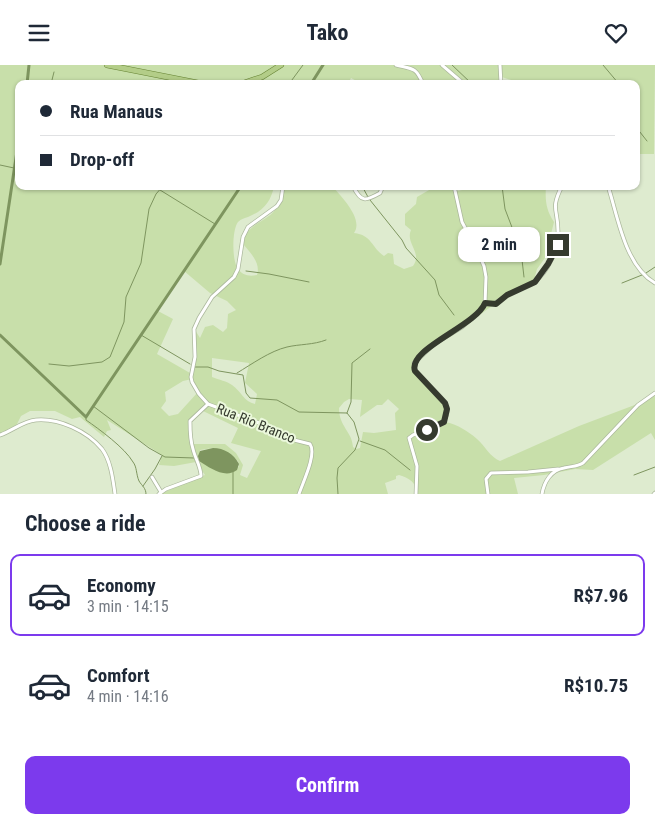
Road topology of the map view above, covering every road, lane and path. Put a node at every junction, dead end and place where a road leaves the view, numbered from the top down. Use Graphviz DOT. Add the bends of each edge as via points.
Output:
graph roads {
  1 [pos="107,65"];
  2 [pos="281,65"];
  3 [pos="396,65"];
  4 [pos="442,65"];
  5 [pos="500,65"];
  6 [pos="184,80"];
  7 [pos="253,80"];
  8 [pos="421,80"];
  9 [pos="459,80"];
  10 [pos="500,80"];
  11 [pos="282,190"];
  12 [pos="355,190"];
  13 [pos="381,190"];
  14 [pos="455,190"];
  15 [pos="560,190"];
  16 [pos="609,190"];
  17 [pos="655,283"];
  18 [pos="485,303"];
  19 [pos="655,393"];
  20 [pos="208,404"];
  21 [pos="0,435"];
  22 [pos="562,468"];
  23 [pos="152,477"];
  24 [pos="160,493"];
  25 [pos="115,494"];
  26 [pos="299,494"];
  27 [pos="416,494"];
  28 [pos="488,494"];
  29 [pos="542,494"];
  1 -- 6 [label="main road"];
  2 -- 7 [label="main road"];
  3 -- 8 [label="street" via="413,68"];
  4 -- 9 [label="street"];
  5 -- 10 [label="street"];
  11 -- 20 [label="street" via="277,206 248,227 234,277 212,297 194,329 196,357 191,377"];
  12 -- 13 [label="street" via="362,199 368,199"];
  14 -- 18 [label="street" via="462,222 484,266"];
  15 -- 18 [label="street" via="554,205 558,245 548,264 532,283 496,304"];
  16 -- 17 [label="street" via="633,260"];
  18 -- 27 [label="street" via="462,327 434,344 414,363 415,371 447,409 442,424 410,439 417,466"];
  19 -- 22 [label="street" via="638,405 583,463"];
  20 -- 24 [label="street" via="190,421 192,449 200,476"];
  20 -- 26 [label="street, Rua Rio Branco" via="270,427 286,438 310,444 313,449 311,460"];
  21 -- 25 [label="street" via="34,420 62,423 78,431 102,450"];
  22 -- 28 [label="street" via="491,473 486,479"];
  22 -- 29 [label="street" via="549,476"];
  23 -- 24 [label="street"];
}
